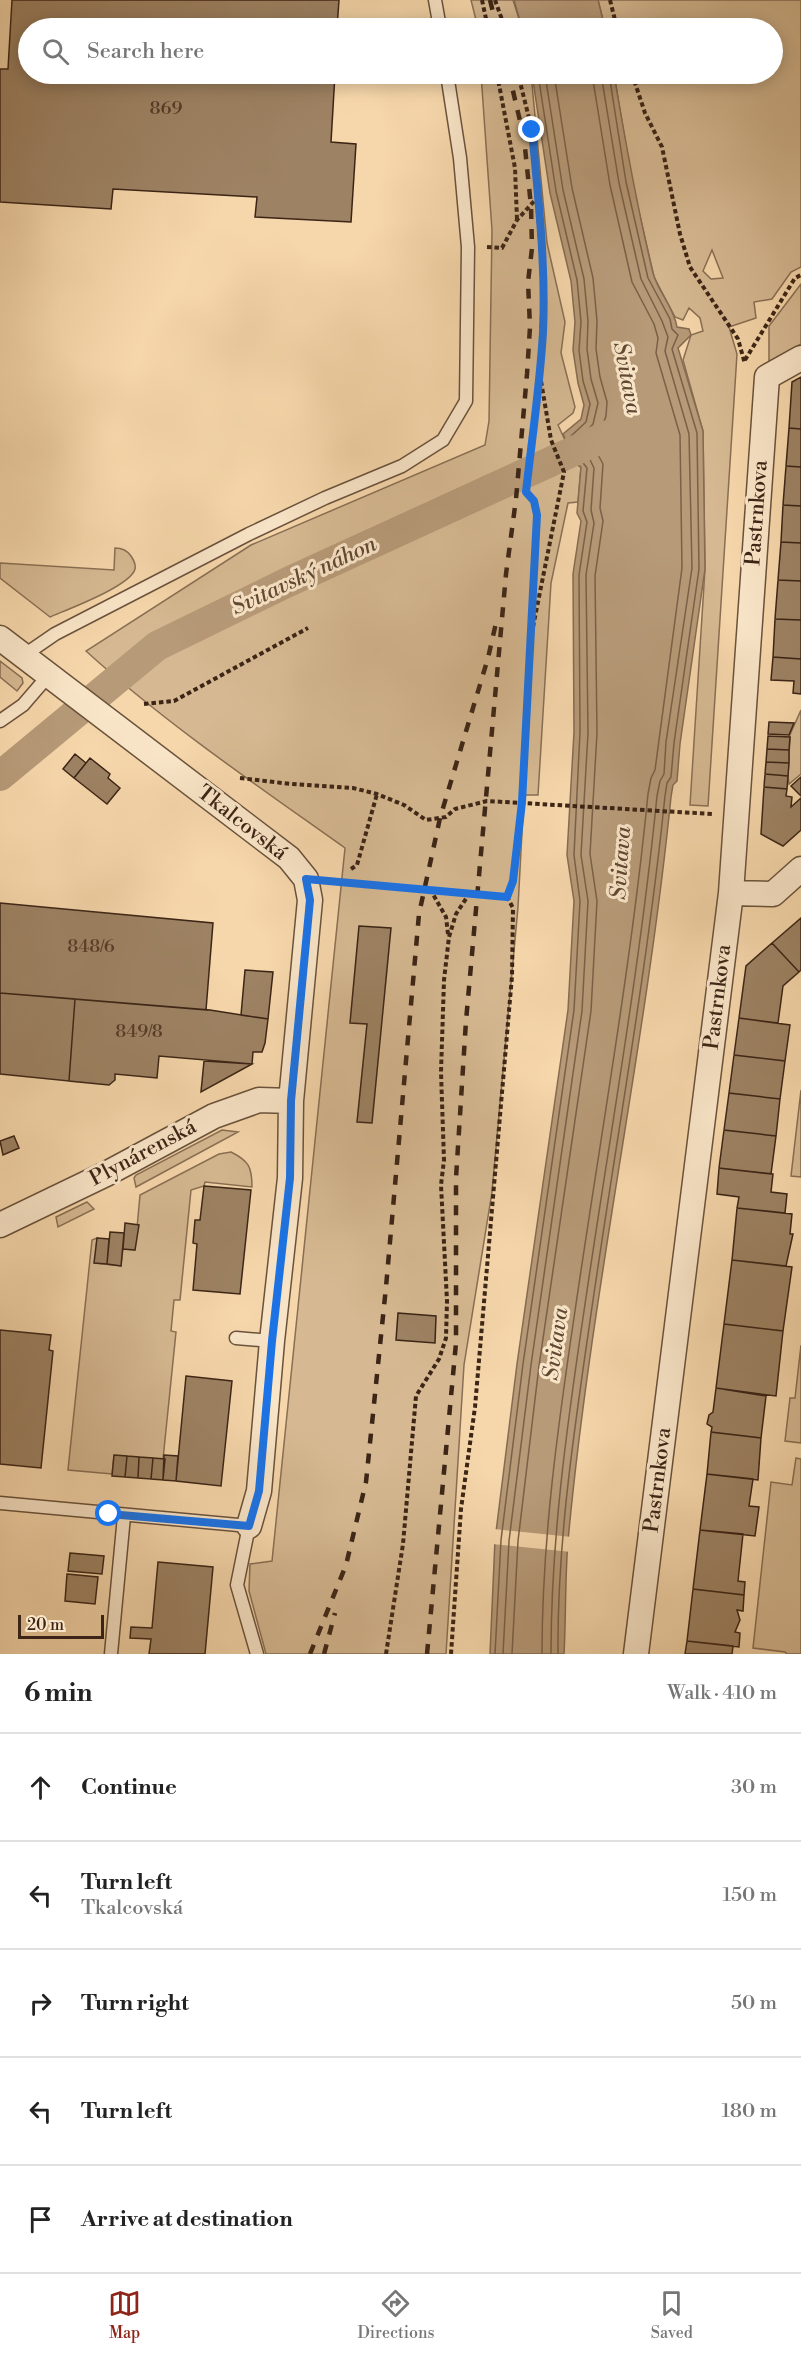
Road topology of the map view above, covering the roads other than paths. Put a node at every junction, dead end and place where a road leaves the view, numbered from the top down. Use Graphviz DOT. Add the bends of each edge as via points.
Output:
graph roads {
  1 [pos="435,0"];
  2 [pos="438,18"];
  3 [pos="448,84"];
  4 [pos="801,358"];
  5 [pos="0,638"];
  6 [pos="23,656"];
  7 [pos="48,676"];
  8 [pos="0,720"];
  9 [pos="801,869"];
  10 [pos="731,893"];
  11 [pos="291,1101"];
  12 [pos="0,1225"];
  13 [pos="236,1338"];
  14 [pos="272,1341"];
  15 [pos="0,1503"];
  16 [pos="124,1516"];
  17 [pos="249,1526"];
  18 [pos="111,1654"];
  19 [pos="257,1654"];
  20 [pos="636,1654"];
  1 -- 2 [label="lane"];
  3 -- 6 [label="lane" via="468,247 466,401 443,440 402,466 249,534 55,634"];
  4 -- 10 [label="street, Pastrnkova" via="767,377"];
  5 -- 6 [label="street, Tkalcovská"];
  6 -- 7 [label="street, Tkalcovská"];
  7 -- 8 [label="lane" via="23,705"];
  7 -- 11 [label="street, Tkalcovská" via="289,858 306,879 310,900"];
  9 -- 10 [label="street" via="773,894"];
  10 -- 20 [label="street, Pastrnkova"];
  11 -- 12 [label="street, Plynárenská" via="259,1100 214,1116"];
  11 -- 14 [label="street, Tkalcovská" via="290,1178"];
  13 -- 14 [label="lane"];
  14 -- 17 [label="street, Tkalcovská" via="259,1491"];
  15 -- 16 [label="lane"];
  16 -- 17 [label="lane"];
  16 -- 18 [label="lane"];
  17 -- 19 [label="lane" via="237,1585"];
}
